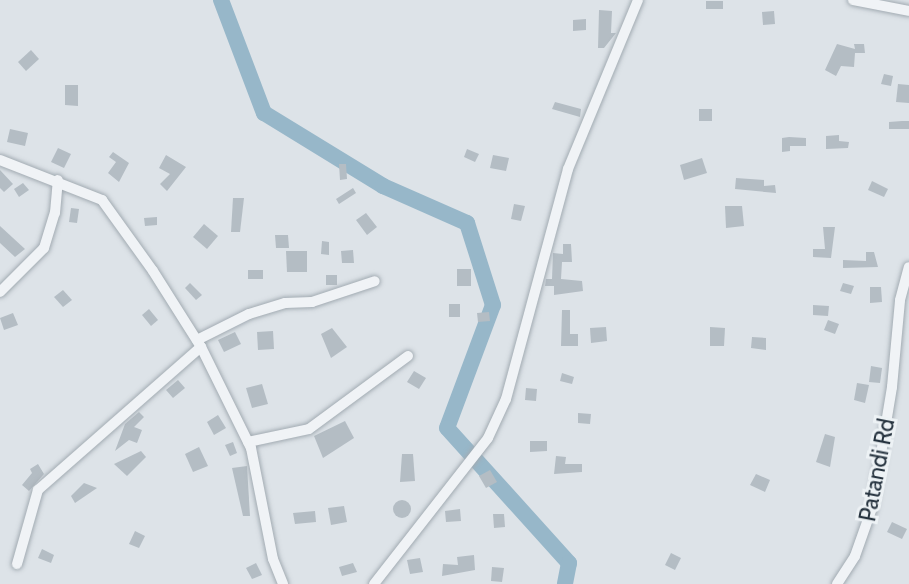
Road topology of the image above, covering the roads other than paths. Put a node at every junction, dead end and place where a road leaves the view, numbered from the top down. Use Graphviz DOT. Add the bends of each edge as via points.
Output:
graph roads {
  1 [pos="638,0"];
  2 [pos="853,0"];
  3 [pos="909,11"];
  4 [pos="0,160"];
  5 [pos="58,180"];
  6 [pos="909,267"];
  7 [pos="375,281"];
  8 [pos="0,292"];
  9 [pos="199,344"];
  10 [pos="408,356"];
  11 [pos="248,442"];
  12 [pos="17,564"];
  13 [pos="283,584"];
  14 [pos="374,584"];
  15 [pos="837,584"];
  1 -- 14 [label="street" via="568,169 506,399 488,438"];
  2 -- 3 [label="street"];
  4 -- 5 [label="street"];
  5 -- 8 [label="street" via="55,213 44,248"];
  5 -- 9 [label="street" via="108,206"];
  6 -- 15 [label="street, Patandi Rd" via="900,300 889,409 872,508 855,556"];
  7 -- 9 [label="street" via="308,303 268,308"];
  9 -- 11 [label="street"];
  9 -- 12 [label="street" via="38,490"];
  10 -- 11 [label="street" via="309,429"];
  11 -- 13 [label="street" via="273,559"];
}
